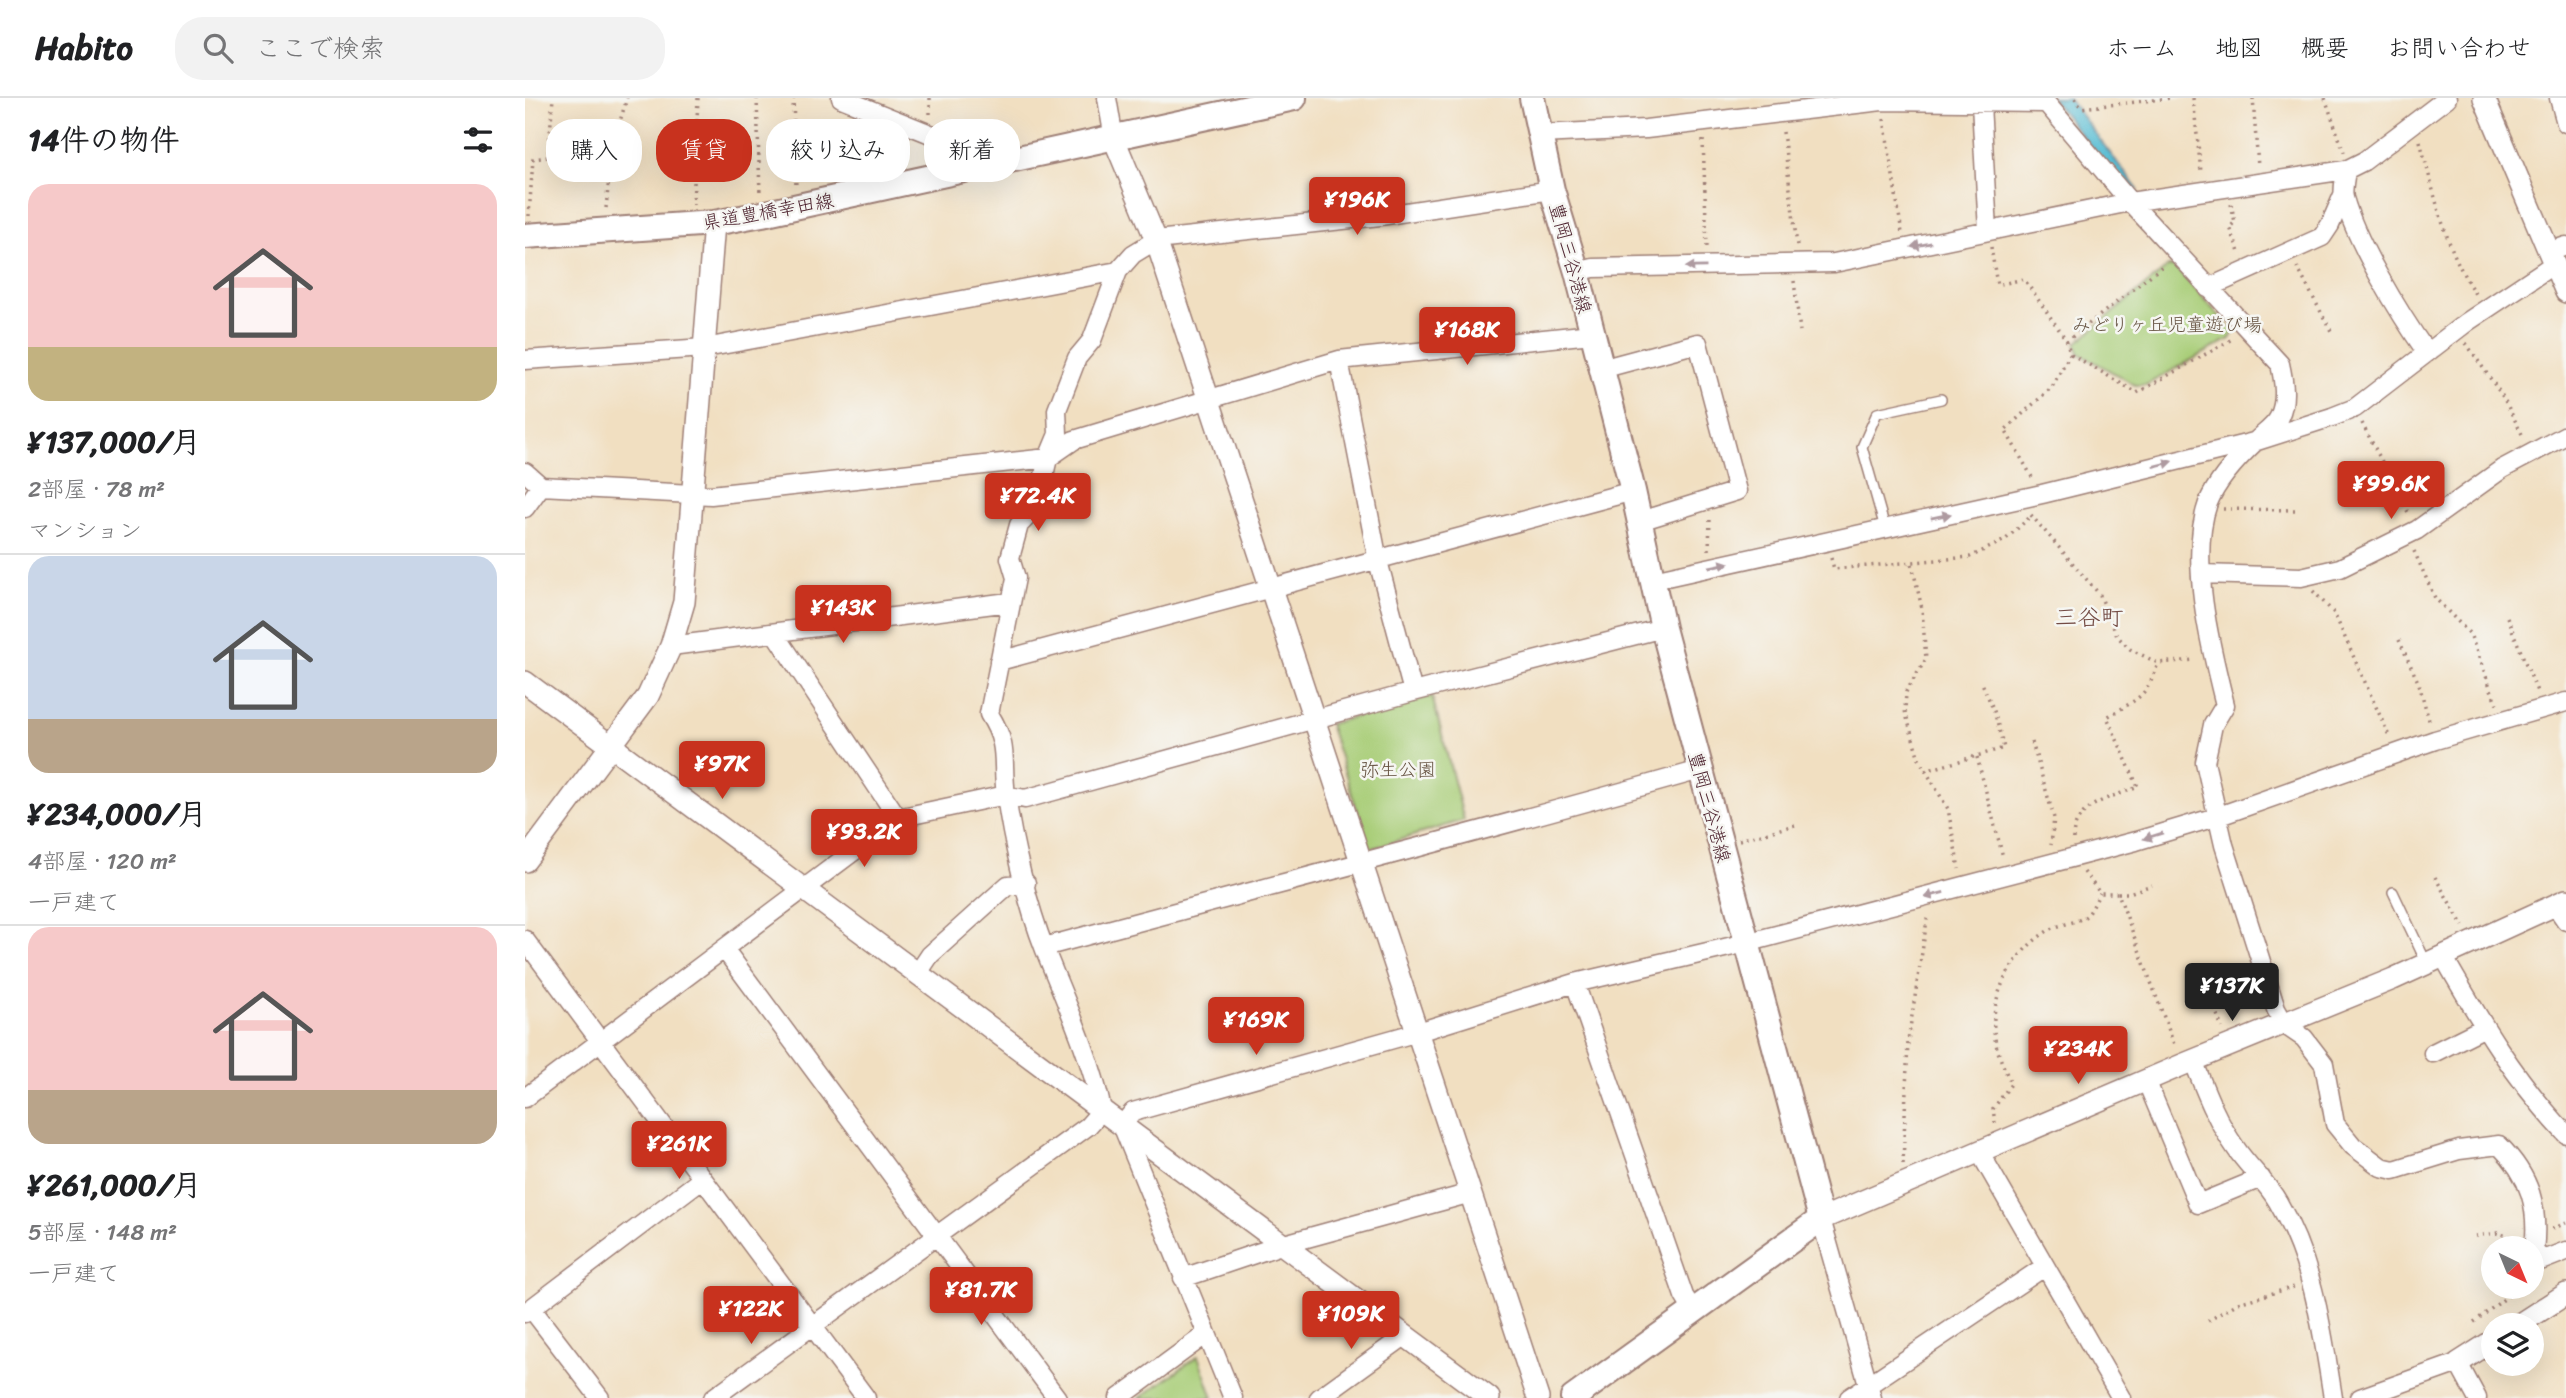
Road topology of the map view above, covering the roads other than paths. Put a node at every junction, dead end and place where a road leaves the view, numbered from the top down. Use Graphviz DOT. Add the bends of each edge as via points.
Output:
graph roads {
  1 [pos="841,98"];
  2 [pos="1107,98"];
  3 [pos="1294,98"];
  4 [pos="1532,98"];
  5 [pos="2447,98"];
  6 [pos="2484,98"];
  7 [pos="2559,98"];
  8 [pos="2043,101"];
  9 [pos="1977,102"];
  10 [pos="1217,107"];
  11 [pos="2566,123"];
  12 [pos="924,131"];
  13 [pos="1539,134"];
  14 [pos="1114,139"];
  15 [pos="1020,158"];
  16 [pos="2348,169"];
  17 [pos="924,179"];
  18 [pos="1552,190"];
  19 [pos="2343,195"];
  20 [pos="2130,202"];
  21 [pos="703,224"];
  22 [pos="1988,232"];
  23 [pos="526,236"];
  24 [pos="1156,240"];
  25 [pos="2556,254"];
  26 [pos="1118,271"];
  27 [pos="1577,272"];
  28 [pos="2208,288"];
  29 [pos="2566,292"];
  30 [pos="1592,334"];
  31 [pos="705,348"];
  32 [pos="2427,353"];
  33 [pos="525,360"];
  34 [pos="1339,360"];
  35 [pos="1601,369"];
  36 [pos="1941,399"];
  37 [pos="1206,400"];
  38 [pos="2566,435"];
  39 [pos="2254,442"];
  40 [pos="1048,458"];
  41 [pos="525,472"];
  42 [pos="541,486"];
  43 [pos="1633,491"];
  44 [pos="693,493"];
  45 [pos="525,508"];
  46 [pos="1640,521"];
  47 [pos="1885,528"];
  48 [pos="1378,561"];
  49 [pos="2201,574"];
  50 [pos="1653,580"];
  51 [pos="1270,589"];
  52 [pos="1009,602"];
  53 [pos="1663,628"];
  54 [pos="776,635"];
  55 [pos="671,646"];
  56 [pos="999,661"];
  57 [pos="525,682"];
  58 [pos="1413,692"];
  59 [pos="2566,702"];
  60 [pos="1313,719"];
  61 [pos="612,746"];
  62 [pos="1700,770"];
  63 [pos="1006,795"];
  64 [pos="2219,816"];
  65 [pos="898,818"];
  66 [pos="525,861"];
  67 [pos="1360,861"];
  68 [pos="1026,883"];
  69 [pos="806,890"];
  70 [pos="2393,892"];
  71 [pos="2562,908"];
  72 [pos="525,940"];
  73 [pos="1746,943"];
  74 [pos="1044,947"];
  75 [pos="725,950"];
  76 [pos="2435,960"];
  77 [pos="918,973"];
  78 [pos="1575,983"];
  79 [pos="2285,1025"];
  80 [pos="2483,1028"];
  81 [pos="1418,1032"];
  82 [pos="602,1042"];
  83 [pos="2433,1053"];
  84 [pos="2193,1060"];
  85 [pos="2146,1080"];
  86 [pos="525,1098"];
  87 [pos="1102,1110"];
  88 [pos="1122,1125"];
  89 [pos="2566,1134"];
  90 [pos="1979,1151"];
  91 [pos="2261,1178"];
  92 [pos="702,1179"];
  93 [pos="1471,1193"];
  94 [pos="1821,1219"];
  95 [pos="936,1234"];
  96 [pos="1281,1245"];
  97 [pos="2566,1251"];
  98 [pos="2044,1267"];
  99 [pos="1183,1278"];
  100 [pos="2566,1294"];
  101 [pos="1692,1309"];
  102 [pos="528,1310"];
  103 [pos="2537,1313"];
  104 [pos="811,1326"];
  105 [pos="1205,1335"];
  106 [pos="1406,1335"];
  107 [pos="2481,1348"];
  108 [pos="2458,1363"];
  109 [pos="1869,1392"];
  110 [pos="600,1398"];
  111 [pos="713,1398"];
  112 [pos="866,1398"];
  113 [pos="1057,1398"];
  114 [pos="1119,1398"];
  115 [pos="1233,1398"];
  116 [pos="1319,1398"];
  117 [pos="1489,1398"];
  118 [pos="1538,1398"];
  119 [pos="1573,1398"];
  120 [pos="1849,1398"];
  121 [pos="2121,1398"];
  122 [pos="2333,1398"];
  123 [pos="2360,1398"];
  124 [pos="2477,1398"];
  1 -- 12 [label="street"];
  2 -- 14 [label="street"];
  3 -- 10 [label="main road, 県道豊橋幸田線"];
  4 -- 13 [label="main road, 豊岡三谷港線"];
  5 -- 16 [label="street"];
  6 -- 25 [label="street"];
  7 -- 11 [label="street"];
  8 -- 9 [label="street"];
  8 -- 20 [label="street"];
  9 -- 13 [label="street" via="1882,101 1607,132"];
  9 -- 22 [label="street"];
  10 -- 14 [label="main road, 県道豊橋幸田線"];
  13 -- 18 [label="main road, 豊岡三谷港線"];
  14 -- 15 [label="main road, 県道豊橋幸田線"];
  14 -- 24 [label="street"];
  16 -- 19 [label="street"];
  16 -- 20 [label="street"];
  17 -- 21 [label="main road, 県道豊橋幸田線"];
  18 -- 24 [label="street" via="1380,216"];
  18 -- 27 [label="main road, 豊岡三谷港線"];
  19 -- 28 [label="street" via="2322,237"];
  19 -- 32 [label="street" via="2370,256"];
  20 -- 22 [label="street"];
  20 -- 28 [label="street"];
  21 -- 23 [label="main road, 県道豊橋幸田線"];
  21 -- 31 [label="street"];
  22 -- 27 [label="street, one-way" via="1834,263"];
  24 -- 26 [label="street" via="1133,254"];
  24 -- 37 [label="street"];
  25 -- 29 [label="street"];
  25 -- 32 [label="street"];
  26 -- 31 [label="street"];
  26 -- 40 [label="street" via="1092,341 1076,358 1057,410 1058,434"];
  27 -- 30 [label="main road, 豊岡三谷港線"];
  28 -- 39 [label="street" via="2280,364 2285,392 2279,420"];
  30 -- 34 [label="street"];
  30 -- 35 [label="main road, 豊岡三谷港線"];
  31 -- 33 [label="street"];
  31 -- 44 [label="street"];
  32 -- 39 [label="street" via="2355,408"];
  34 -- 37 [label="street"];
  34 -- 48 [label="street"];
  35 -- 43 [label="main road, 豊岡三谷港線"];
  35 -- 46 [label="street" via="1698,343 1737,491"];
  36 -- 47 [label="lane" via="1877,413 1867,435 1862,447"];
  37 -- 40 [label="street" via="1074,440"];
  37 -- 51 [label="street"];
  38 -- 49 [label="street" via="2482,482 2412,532 2340,568 2301,577"];
  47 -- 39 [label="street, one-way"];
  39 -- 49 [label="street" via="2218,485 2207,509"];
  40 -- 44 [label="street" via="711,495"];
  40 -- 52 [label="street" via="1037,506 1019,525 1010,558 1016,578"];
  41 -- 42 [label="street"];
  42 -- 44 [label="street"];
  42 -- 45 [label="street"];
  43 -- 46 [label="main road, 豊岡三谷港線"];
  43 -- 48 [label="street"];
  44 -- 55 [label="street" via="684,602"];
  46 -- 50 [label="main road, 豊岡三谷港線"];
  50 -- 47 [label="street, one-way"];
  48 -- 51 [label="street"];
  48 -- 58 [label="street"];
  49 -- 64 [label="street" via="2225,705 2213,725 2205,762"];
  50 -- 53 [label="main road, 豊岡三谷港線"];
  51 -- 56 [label="street"];
  51 -- 60 [label="street"];
  52 -- 54 [label="street"];
  52 -- 56 [label="street"];
  53 -- 58 [label="street"];
  53 -- 62 [label="main road, 豊岡三谷港線"];
  54 -- 55 [label="street"];
  54 -- 65 [label="street"];
  55 -- 61 [label="street" via="648,696"];
  56 -- 63 [label="street" via="989,714 1003,735"];
  57 -- 61 [label="street"];
  58 -- 60 [label="street"];
  59 -- 64 [label="street" via="2435,740"];
  60 -- 63 [label="street" via="1025,799"];
  60 -- 67 [label="street"];
  61 -- 66 [label="street"];
  61 -- 69 [label="street"];
  62 -- 67 [label="street"];
  62 -- 73 [label="main road, 豊岡三谷港線"];
  63 -- 65 [label="street"];
  63 -- 68 [label="street"];
  64 -- 73 [label="street, one-way"];
  64 -- 79 [label="street" via="2244,913"];
  65 -- 69 [label="street"];
  67 -- 74 [label="street"];
  67 -- 81 [label="street"];
  68 -- 74 [label="street"];
  68 -- 77 [label="street" via="1008,885 930,955"];
  69 -- 75 [label="street"];
  69 -- 77 [label="street"];
  70 -- 76 [label="lane"];
  71 -- 76 [label="street"];
  72 -- 82 [label="street"];
  73 -- 78 [label="street"];
  73 -- 94 [label="main road, 豊岡三谷港線"];
  74 -- 87 [label="street" via="1095,1075"];
  75 -- 82 [label="street"];
  75 -- 95 [label="street"];
  76 -- 79 [label="street"];
  76 -- 80 [label="street"];
  77 -- 87 [label="street"];
  78 -- 81 [label="street"];
  78 -- 101 [label="street"];
  79 -- 84 [label="street"];
  79 -- 97 [label="street" via="2304,1038 2324,1064 2335,1125 2353,1146 2381,1167 2394,1170 2459,1150 2499,1145 2528,1180 2534,1251 2543,1260"];
  80 -- 83 [label="street"];
  80 -- 89 [label="street" via="2536,1102"];
  81 -- 88 [label="street" via="1133,1112"];
  81 -- 93 [label="street"];
  82 -- 86 [label="street"];
  82 -- 92 [label="street"];
  84 -- 85 [label="street"];
  84 -- 91 [label="street" via="2215,1115 2235,1149"];
  85 -- 90 [label="street"];
  85 -- 91 [label="street" via="2199,1203"];
  87 -- 88 [label="street"];
  87 -- 95 [label="street" via="1088,1126"];
  88 -- 96 [label="street"];
  88 -- 99 [label="street"];
  90 -- 94 [label="street"];
  90 -- 98 [label="street"];
  91 -- 122 [label="street" via="2278,1201 2312,1281"];
  92 -- 102 [label="street"];
  92 -- 104 [label="street"];
  93 -- 96 [label="street"];
  93 -- 118 [label="street"];
  94 -- 101 [label="main road"];
  94 -- 109 [label="street"];
  95 -- 104 [label="street"];
  95 -- 113 [label="street"];
  96 -- 99 [label="street"];
  96 -- 106 [label="street"];
  98 -- 109 [label="street"];
  98 -- 121 [label="street"];
  99 -- 105 [label="street"];
  100 -- 103 [label="street"];
  101 -- 119 [label="main road"];
  102 -- 110 [label="street"];
  104 -- 111 [label="street"];
  104 -- 112 [label="street"];
  105 -- 114 [label="street"];
  105 -- 115 [label="street"];
  106 -- 116 [label="street"];
  106 -- 117 [label="street"];
  107 -- 108 [label="street"];
  108 -- 123 [label="street"];
  108 -- 124 [label="street"];
  109 -- 120 [label="street"];
}
